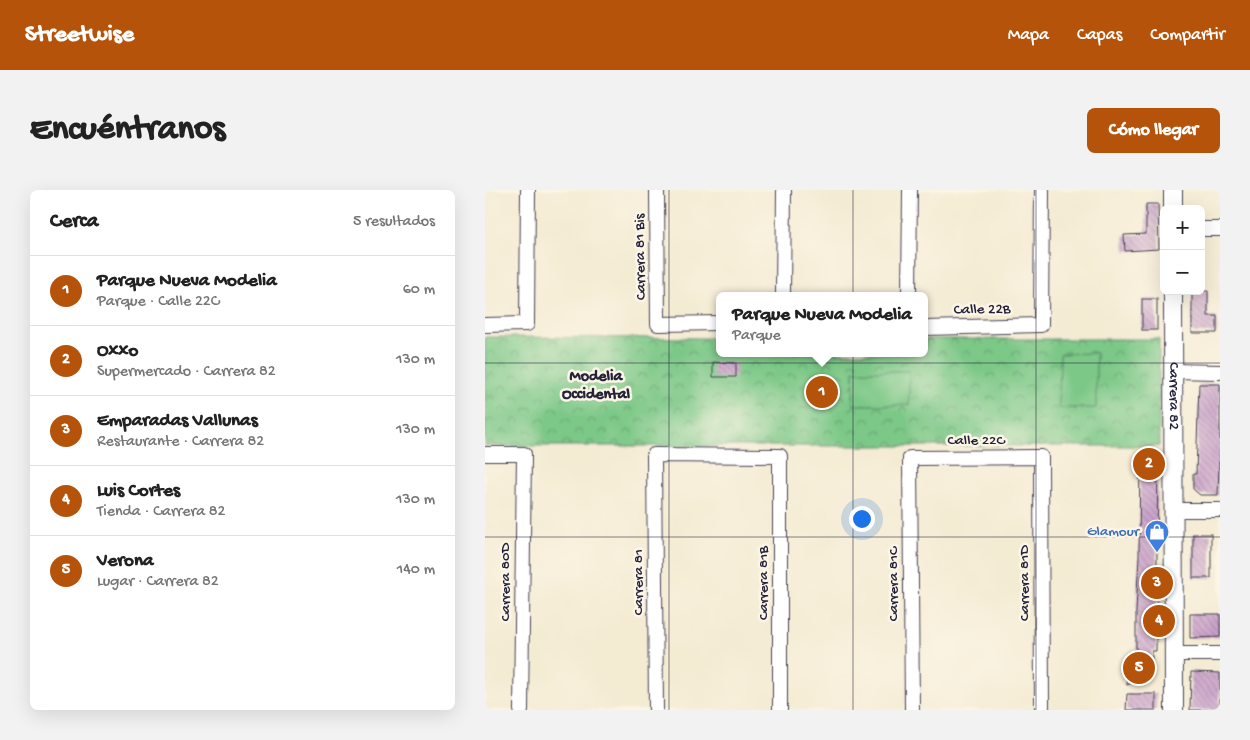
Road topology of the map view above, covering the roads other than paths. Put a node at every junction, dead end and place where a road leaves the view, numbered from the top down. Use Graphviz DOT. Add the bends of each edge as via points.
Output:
graph roads {
  1 [pos="528,190"];
  2 [pos="657,190"];
  3 [pos="784,190"];
  4 [pos="910,190"];
  5 [pos="1042,190"];
  6 [pos="1173,190"];
  7 [pos="1173,205"];
  8 [pos="1205,229"];
  9 [pos="1220,229"];
  10 [pos="783,292"];
  11 [pos="909,292"];
  12 [pos="1173,295"];
  13 [pos="716,323"];
  14 [pos="485,325"];
  15 [pos="928,328"];
  16 [pos="1173,371"];
  17 [pos="1220,372"];
  18 [pos="485,454"];
  19 [pos="654,454"];
  20 [pos="1041,457"];
  21 [pos="910,458"];
  22 [pos="1173,510"];
  23 [pos="1220,510"];
  24 [pos="1173,654"];
  25 [pos="1220,654"];
  26 [pos="521,710"];
  27 [pos="656,710"];
  28 [pos="780,710"];
  29 [pos="911,710"];
  30 [pos="1042,710"];
  31 [pos="1174,710"];
  1 -- 14 [label="street" via="527,324"];
  2 -- 13 [label="street, Carrera 81 Bis" via="658,324"];
  3 -- 10 [label="street"];
  4 -- 11 [label="street"];
  5 -- 15 [label="street, Calle 22B" via="1041,325"];
  6 -- 7 [label="street"];
  8 -- 9 [label="street"];
  12 -- 16 [label="street, Carrera 82"];
  16 -- 17 [label="street"];
  16 -- 22 [label="street, Carrera 82"];
  18 -- 26 [label="street, Carrera 80D" via="523,454"];
  19 -- 27 [label="street, Carrera 81"];
  19 -- 28 [label="street, Carrera 81B" via="780,456"];
  20 -- 21 [label="street, Calle 22C"];
  20 -- 30 [label="street, Carrera 81D"];
  21 -- 29 [label="street, Carrera 81C"];
  22 -- 23 [label="street"];
  22 -- 24 [label="street, Carrera 82"];
  24 -- 25 [label="street"];
  24 -- 31 [label="street, Carrera 82"];
}
